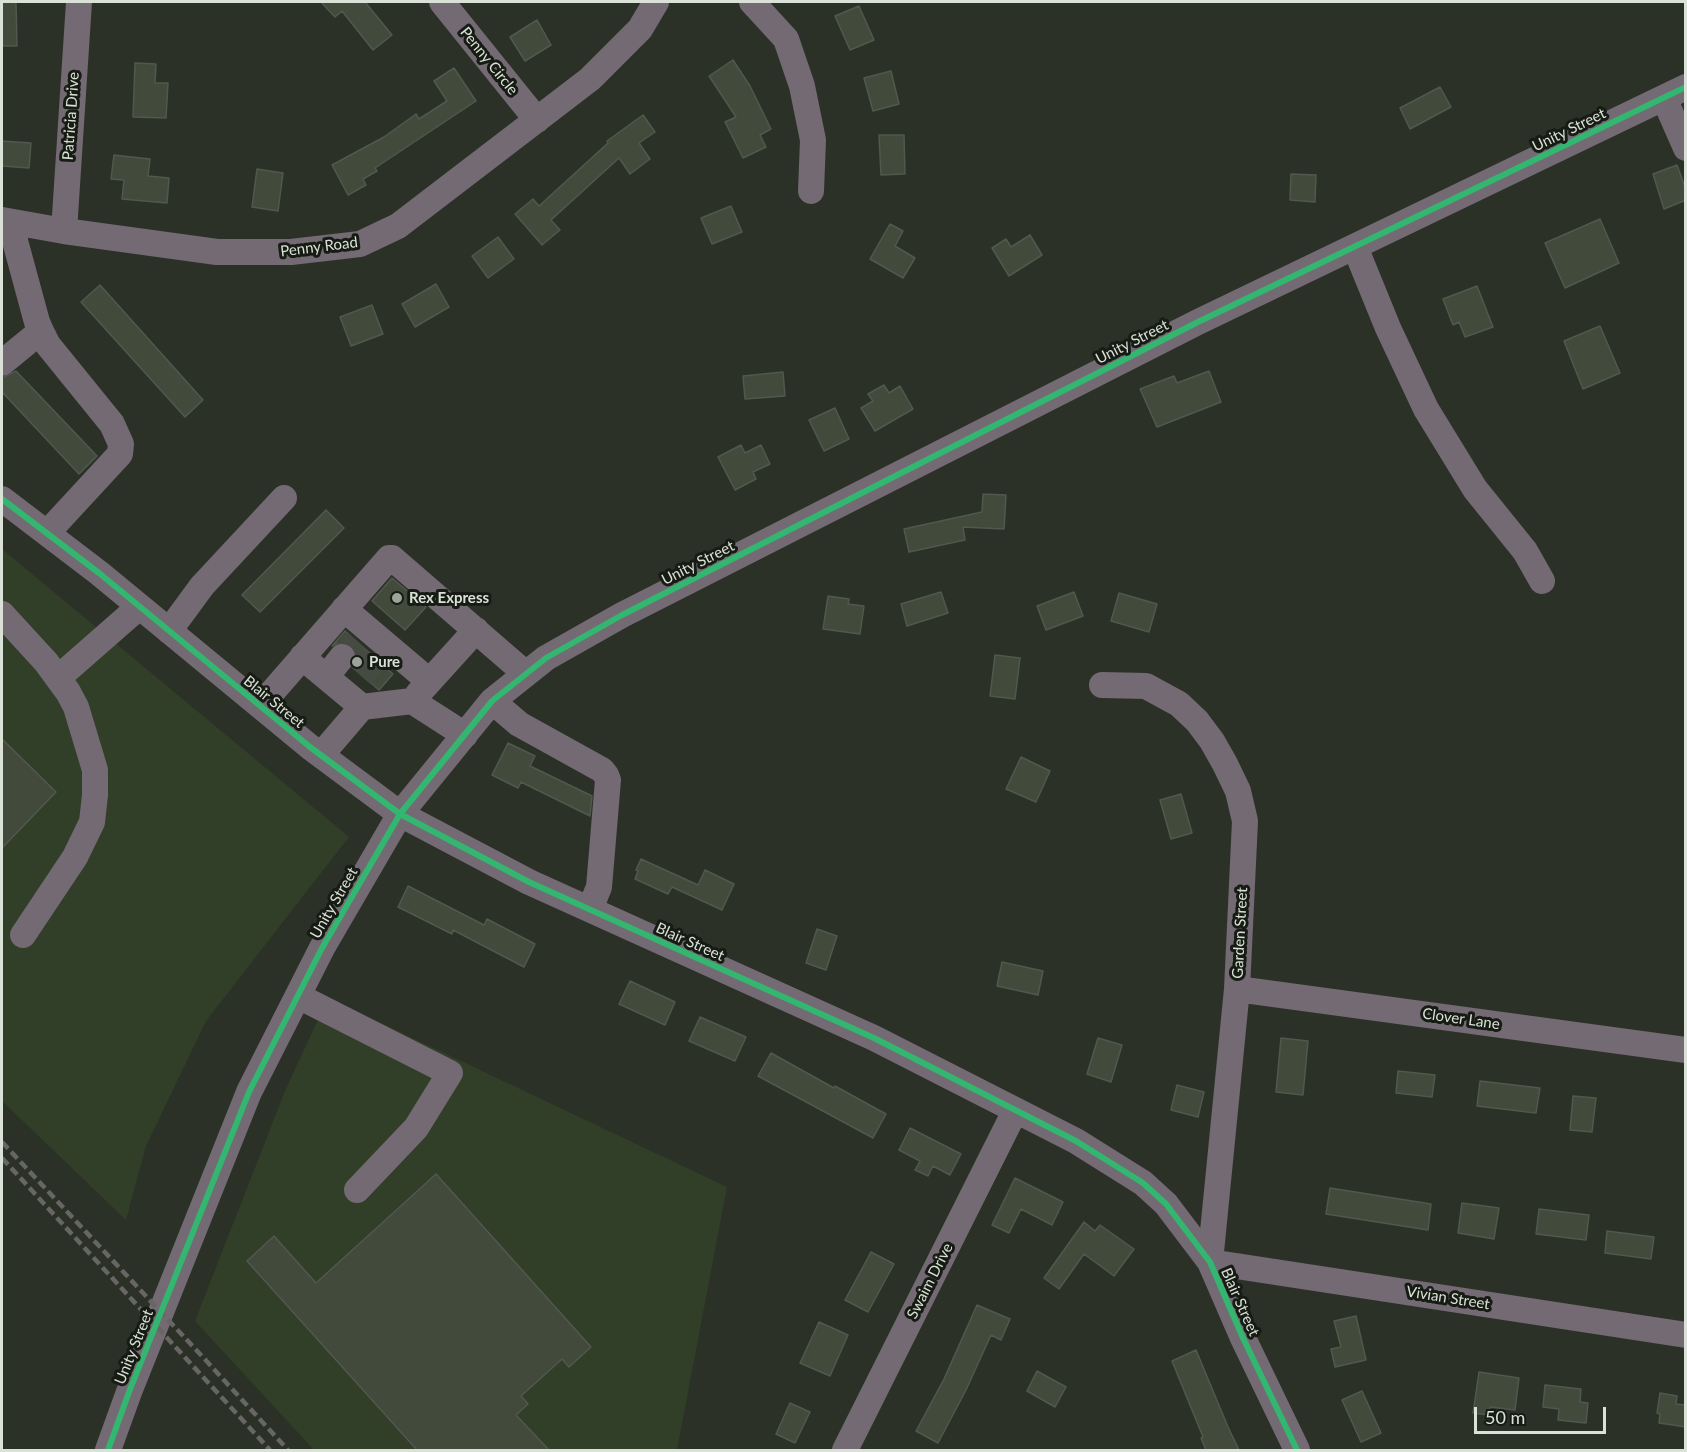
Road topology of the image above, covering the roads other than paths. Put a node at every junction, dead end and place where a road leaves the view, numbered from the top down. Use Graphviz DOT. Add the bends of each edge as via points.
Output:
graph roads {
  1 [pos="79,2"];
  2 [pos="442,2"];
  3 [pos="656,2"];
  4 [pos="752,2"];
  5 [pos="1675,92"];
  6 [pos="537,120"];
  7 [pos="1686,148"];
  8 [pos="811,191"];
  9 [pos="8,222"];
  10 [pos="64,231"];
  11 [pos="1354,247"];
  12 [pos="41,331"];
  13 [pos="2,363"];
  14 [pos="284,498"];
  15 [pos="2,499"];
  16 [pos="46,533"];
  17 [pos="1542,581"];
  18 [pos="139,607"];
  19 [pos="344,609"];
  20 [pos="2,614"];
  21 [pos="476,630"];
  22 [pos="169,631"];
  23 [pos="356,643"];
  24 [pos="302,657"];
  25 [pos="526,674"];
  26 [pos="366,676"];
  27 [pos="326,677"];
  28 [pos="58,678"];
  29 [pos="429,681"];
  30 [pos="1102,686"];
  31 [pos="412,701"];
  32 [pos="492,701"];
  33 [pos="260,706"];
  34 [pos="465,735"];
  35 [pos="321,755"];
  36 [pos="400,814"];
  37 [pos="590,909"];
  38 [pos="22,935"];
  39 [pos="1237,989"];
  40 [pos="298,996"];
  41 [pos="1686,1050"];
  42 [pos="1016,1111"];
  43 [pos="357,1190"];
  44 [pos="1210,1262"];
  45 [pos="1686,1335"];
  46 [pos="108,1450"];
  47 [pos="845,1450"];
  48 [pos="1297,1450"];
  1 -- 10 [label="street, Patricia Drive"];
  2 -- 6 [label="street, Penny Circle"];
  3 -- 6 [label="street, Penny Road" via="640,29 590,79"];
  4 -- 8 [label="street" via="786,39 802,86 813,140"];
  5 -- 7 [label="street"];
  5 -- 11 [label="street, Unity Street"];
  6 -- 10 [label="street, Penny Road" via="398,226 360,244 291,252 217,252"];
  9 -- 10 [label="street, Penny Road"];
  9 -- 12 [label="street"];
  11 -- 17 [label="street" via="1426,409 1475,489 1526,551"];
  11 -- 25 [label="street, Unity Street" via="1198,322 622,615 546,658"];
  12 -- 13 [label="street"];
  12 -- 16 [label="street" via="112,424 121,444 120,454"];
  14 -- 22 [label="street" via="202,586"];
  15 -- 16 [label="street, Blair Street"];
  16 -- 18 [label="street, Blair Street"];
  18 -- 22 [label="street, Blair Street"];
  18 -- 28 [label="street"];
  19 -- 21 [label="street" via="392,558"];
  19 -- 23 [label="street"];
  19 -- 24 [label="street"];
  20 -- 28 [label="street"];
  21 -- 25 [label="street"];
  21 -- 29 [label="street"];
  22 -- 33 [label="street, Blair Street"];
  23 -- 26 [label="street"];
  23 -- 27 [label="street"];
  24 -- 27 [label="street"];
  24 -- 33 [label="street"];
  25 -- 32 [label="street, Unity Street"];
  26 -- 27 [label="street"];
  26 -- 29 [label="street"];
  26 -- 31 [label="street"];
  26 -- 35 [label="street"];
  28 -- 38 [label="street" via="79,717 95,770 92,822 75,857"];
  29 -- 31 [label="street"];
  30 -- 39 [label="street, Garden Street" via="1146,686 1179,704 1212,741 1234,782 1245,821"];
  31 -- 34 [label="street"];
  32 -- 34 [label="street, Unity Street"];
  32 -- 37 [label="street" via="519,724 606,775 599,887"];
  33 -- 35 [label="street, Blair Street"];
  34 -- 36 [label="street, Unity Street"];
  35 -- 36 [label="street, Blair Street"];
  36 -- 37 [label="street, Blair Street" via="529,882"];
  36 -- 40 [label="street, Unity Street"];
  37 -- 42 [label="street, Blair Street" via="874,1038"];
  39 -- 41 [label="street, Clover Lane"];
  39 -- 44 [label="street, Garden Street"];
  40 -- 43 [label="street" via="450,1073 416,1128"];
  40 -- 46 [label="street, Unity Street" via="249,1092"];
  42 -- 44 [label="street, Blair Street" via="1076,1141 1143,1183 1166,1204"];
  42 -- 47 [label="street, Swaim Drive"];
  44 -- 45 [label="street, Vivian Street"];
  44 -- 48 [label="street, Blair Street"];
}
